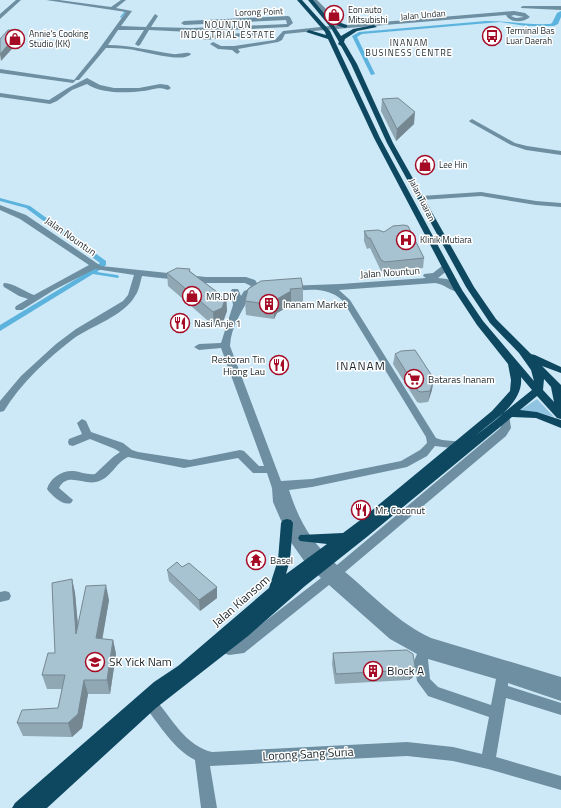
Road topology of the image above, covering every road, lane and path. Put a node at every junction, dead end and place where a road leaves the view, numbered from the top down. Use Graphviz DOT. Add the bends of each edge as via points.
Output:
graph roads {
  1 [pos="19,0"];
  2 [pos="48,0"];
  3 [pos="124,0"];
  4 [pos="299,0"];
  5 [pos="310,0"];
  6 [pos="314,0"];
  7 [pos="521,3"];
  8 [pos="113,8"];
  9 [pos="561,8"];
  10 [pos="512,14"];
  11 [pos="0,16"];
  12 [pos="154,16"];
  13 [pos="241,20"];
  14 [pos="327,20"];
  15 [pos="184,23"];
  16 [pos="273,26"];
  17 [pos="345,26"];
  18 [pos="354,26"];
  19 [pos="244,27"];
  20 [pos="374,27"];
  21 [pos="118,28"];
  22 [pos="224,28"];
  23 [pos="146,29"];
  24 [pos="334,29"];
  25 [pos="326,30"];
  26 [pos="309,32"];
  27 [pos="283,33"];
  28 [pos="256,34"];
  29 [pos="228,36"];
  30 [pos="205,38"];
  31 [pos="330,38"];
  32 [pos="138,44"];
  33 [pos="213,44"];
  34 [pos="341,44"];
  35 [pos="104,46"];
  36 [pos="188,54"];
  37 [pos="0,73"];
  38 [pos="74,82"];
  39 [pos="85,82"];
  40 [pos="168,88"];
  41 [pos="0,95"];
  42 [pos="472,122"];
  43 [pos="561,153"];
  44 [pos="421,198"];
  45 [pos="561,205"];
  46 [pos="0,207"];
  47 [pos="94,266"];
  48 [pos="445,268"];
  49 [pos="139,273"];
  50 [pos="206,280"];
  51 [pos="240,280"];
  52 [pos="249,281"];
  53 [pos="7,285"];
  54 [pos="369,285"];
  55 [pos="283,286"];
  56 [pos="340,287"];
  57 [pos="327,288"];
  58 [pos="234,290"];
  59 [pos="458,290"];
  60 [pos="248,292"];
  61 [pos="35,298"];
  62 [pos="345,298"];
  63 [pos="19,308"];
  64 [pos="225,346"];
  65 [pos="199,347"];
  66 [pos="523,353"];
  67 [pos="513,363"];
  68 [pos="561,370"];
  69 [pos="559,387"];
  70 [pos="538,390"];
  71 [pos="561,407"];
  72 [pos="0,409"];
  73 [pos="507,415"];
  74 [pos="561,416"];
  75 [pos="82,423"];
  76 [pos="561,424"];
  77 [pos="87,435"];
  78 [pos="432,440"];
  79 [pos="73,442"];
  80 [pos="459,445"];
  81 [pos="128,453"];
  82 [pos="271,469"];
  83 [pos="312,483"];
  84 [pos="282,485"];
  85 [pos="67,500"];
  86 [pos="288,503"];
  87 [pos="287,524"];
  88 [pos="345,537"];
  89 [pos="304,538"];
  90 [pos="318,562"];
  91 [pos="332,575"];
  92 [pos="276,590"];
  93 [pos="222,647"];
  94 [pos="424,652"];
  95 [pos="503,675"];
  96 [pos="561,683"];
  97 [pos="500,690"];
  98 [pos="561,695"];
  99 [pos="151,704"];
  100 [pos="561,709"];
  101 [pos="496,713"];
  102 [pos="202,758"];
  103 [pos="488,762"];
  104 [pos="561,783"];
  105 [pos="20,808"];
  106 [pos="36,808"];
  107 [pos="209,808"];
  1 -- 11 [label="street"];
  2 -- 8 [label="street"];
  3 -- 8 [label="street"];
  4 -- 25 [label="main road, Jalan Tuaran"];
  5 -- 14 [label="main road, Jalan Tuaran"];
  6 -- 17 [label="street" via="336,22"];
  7 -- 9 [label="street"];
  7 -- 10 [label="street" via="520,10"];
  7 -- 10 [label="street, Jalan Undan" via="527,16"];
  8 -- 21 [label="street" via="129,11"];
  10 -- 18 [label="street, Jalan Undan"];
  10 -- 20 [label="street, Jalan Undan"];
  12 -- 23 [label="street"];
  13 -- 15 [label="street, Lorong Point"];
  13 -- 16 [label="street, Lorong Point" via="288,18 290,23"];
  13 -- 19 [label="street"];
  14 -- 17 [label="main road"];
  14 -- 24 [label="main road, Jalan Tuaran"];
  16 -- 19 [label="street"];
  16 -- 27 [label="street" via="275,31"];
  17 -- 18 [label="street"];
  18 -- 24 [label="street, Jalan Undan"];
  19 -- 22 [label="street"];
  20 -- 24 [label="street, Jalan Undan"];
  20 -- 34 [label="main road" via="349,33 342,38"];
  21 -- 23 [label="street"];
  21 -- 35 [label="street"];
  22 -- 23 [label="street"];
  22 -- 29 [label="street"];
  23 -- 32 [label="street"];
  24 -- 25 [label="street"];
  24 -- 34 [label="main road, Jalan Tuaran"];
  25 -- 26 [label="street"];
  25 -- 27 [label="street"];
  25 -- 31 [label="main road, Jalan Tuaran"];
  26 -- 27 [label="street"];
  26 -- 31 [label="main road"];
  27 -- 33 [label="street" via="276,41 236,50 220,48"];
  28 -- 29 [label="street"];
  29 -- 30 [label="street"];
  31 -- 48 [label="main road, Jalan Tuaran" via="352,80 376,137"];
  34 -- 44 [label="main road, Jalan Tuaran"];
  35 -- 36 [label="street" via="128,47 175,56"];
  35 -- 38 [label="street"];
  37 -- 38 [label="street"];
  38 -- 39 [label="street"];
  38 -- 39 [label="street"];
  38 -- 41 [label="street" via="50,102"];
  39 -- 40 [label="street" via="101,88"];
  42 -- 43 [label="street" via="513,144"];
  44 -- 45 [label="street" via="481,194"];
  44 -- 66 [label="main road, Jalan Tuaran" via="470,287 493,321"];
  46 -- 47 [label="street, Jalan Nountun" via="23,217"];
  47 -- 49 [label="street, Jalan Nountun"];
  47 -- 61 [label="street"];
  48 -- 55 [label="street, Jalan Nountun" via="435,276"];
  48 -- 59 [label="main road, Jalan Tuaran"];
  49 -- 50 [label="street, Jalan Nountun"];
  49 -- 72 [label="street" via="132,295 126,303 68,338 25,378"];
  50 -- 51 [label="street, Jalan Nountun"];
  50 -- 58 [label="street, Jalan Nountun"];
  51 -- 52 [label="street, Jalan Nountun"];
  51 -- 58 [label="street" via="233,284"];
  52 -- 60 [label="street" via="255,286"];
  52 -- 60 [label="street, Jalan Nountun" via="264,286"];
  53 -- 61 [label="street"];
  54 -- 56 [label="street, Jalan Nountun"];
  54 -- 59 [label="street, Jalan Nountun" via="439,280"];
  54 -- 62 [label="street" via="348,290"];
  55 -- 56 [label="street"];
  55 -- 57 [label="street, Jalan Nountun"];
  56 -- 57 [label="street, Jalan Nountun"];
  56 -- 62 [label="street"];
  57 -- 62 [label="street"];
  58 -- 60 [label="street, Jalan Nountun"];
  58 -- 64 [label="street" via="237,295 236,312"];
  59 -- 67 [label="main road, Jalan Tuaran" via="480,323"];
  60 -- 84 [label="street" via="238,312 228,345"];
  61 -- 63 [label="street"];
  62 -- 78 [label="street"];
  64 -- 65 [label="street"];
  64 -- 82 [label="street"];
  66 -- 68 [label="main road"];
  66 -- 69 [label="main road, Jalan Tuaran"];
  66 -- 70 [label="main road" via="540,378"];
  67 -- 70 [label="main road, Jalan Tuaran"];
  67 -- 80 [label="main road, Jalan Kiansom" via="517,380 514,394"];
  69 -- 71 [label="main road" via="557,396"];
  70 -- 73 [label="main road, Jalan Kiansom"];
  70 -- 74 [label="main road, Jalan Tuaran"];
  73 -- 76 [label="main road" via="537,415"];
  73 -- 90 [label="main road, Jalan Kiansom" via="364,533"];
  73 -- 91 [label="street" via="506,428 502,434"];
  75 -- 77 [label="street"];
  77 -- 79 [label="street"];
  77 -- 81 [label="street" via="119,446"];
  78 -- 80 [label="street"];
  78 -- 83 [label="street" via="429,448 403,464"];
  80 -- 88 [label="main road, Jalan Kiansom"];
  81 -- 82 [label="street" via="190,464 240,454 257,470"];
  81 -- 85 [label="street" via="119,457 98,478 67,474 62,476 54,484 53,489"];
  82 -- 87 [label="street"];
  83 -- 84 [label="street"];
  83 -- 86 [label="street" via="294,491 289,496"];
  84 -- 86 [label="street"];
  86 -- 89 [label="street"];
  87 -- 90 [label="street" via="296,541"];
  87 -- 92 [label="main road" via="284,560"];
  88 -- 89 [label="main road"];
  88 -- 90 [label="main road, Jalan Kiansom"];
  89 -- 90 [label="street"];
  90 -- 91 [label="street"];
  90 -- 92 [label="main road, Jalan Kiansom"];
  90 -- 93 [label="main road, Jalan Kiansom" via="271,609"];
  91 -- 93 [label="street" via="239,649"];
  91 -- 94 [label="street" via="395,634"];
  91 -- 96 [label="street" via="419,639"];
  92 -- 105 [label="main road, Jalan Kiansom" via="183,670 159,686"];
  93 -- 99 [label="main road, Jalan Kiansom"];
  94 -- 95 [label="street"];
  94 -- 101 [label="street" via="421,662 424,681 433,692"];
  95 -- 97 [label="street"];
  95 -- 98 [label="street"];
  97 -- 100 [label="street"];
  97 -- 101 [label="street"];
  99 -- 102 [label="street" via="188,750"];
  99 -- 106 [label="main road, Jalan Kiansom"];
  101 -- 103 [label="street"];
  102 -- 103 [label="street, Lorong Sang Suria" via="407,749 453,754"];
  102 -- 107 [label="street"];
  103 -- 104 [label="street, Lorong Sang Suria"];
}
